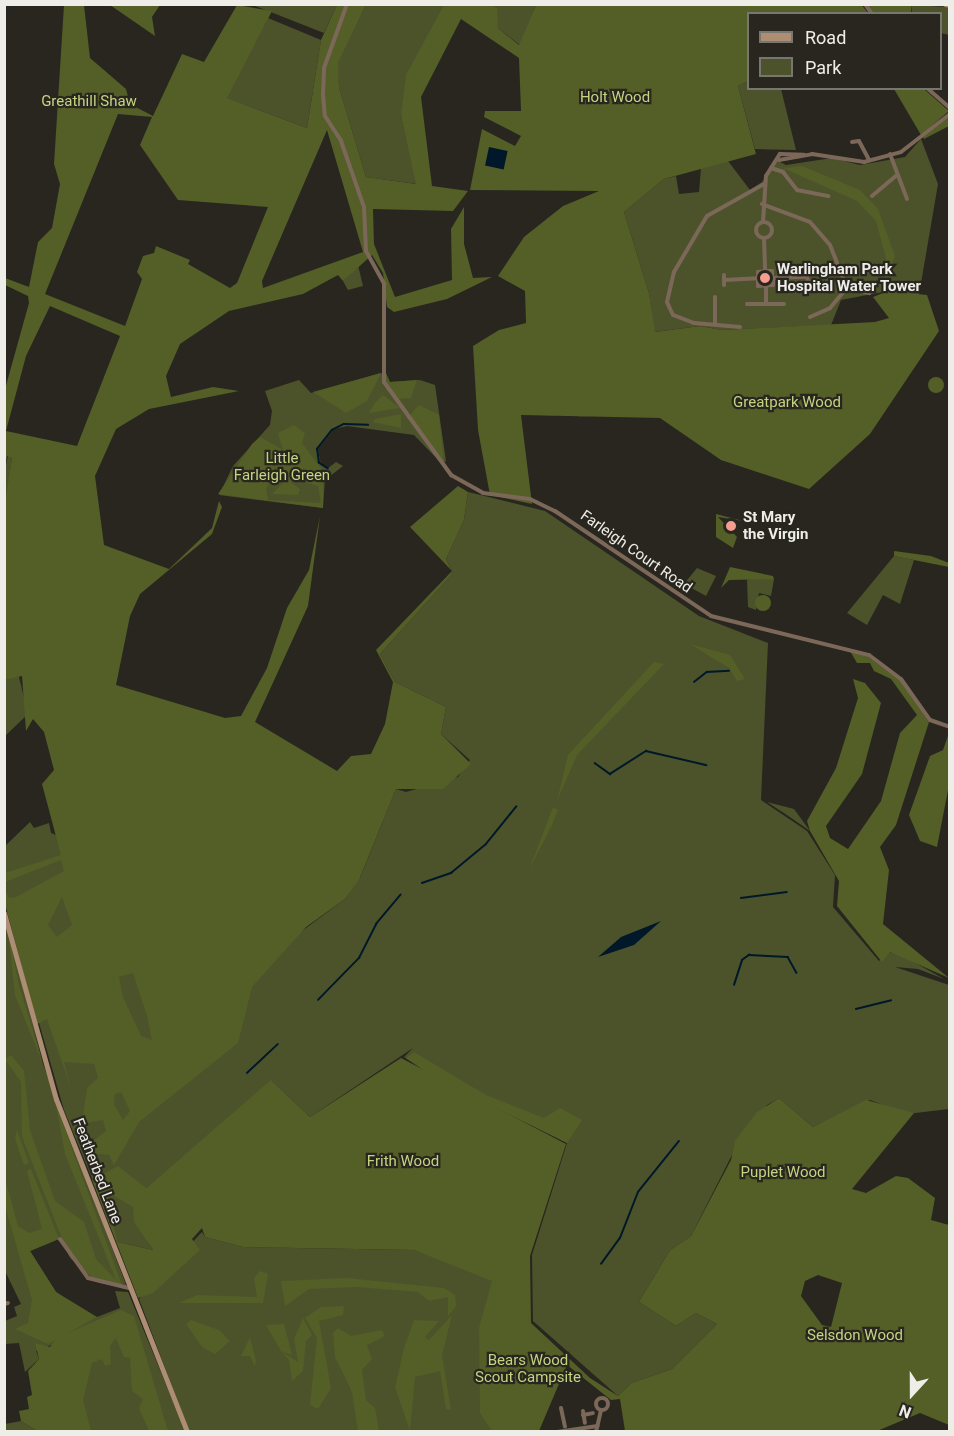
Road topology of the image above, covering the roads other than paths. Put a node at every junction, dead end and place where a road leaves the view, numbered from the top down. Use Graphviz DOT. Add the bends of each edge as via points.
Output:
graph roads {
  1 [pos="347,4"];
  2 [pos="945,4"];
  3 [pos="950,5"];
  4 [pos="929,90"];
  5 [pos="950,108"];
  6 [pos="950,114"];
  7 [pos="852,142"];
  8 [pos="890,154"];
  9 [pos="805,155"];
  10 [pos="779,160"];
  11 [pos="868,160"];
  12 [pos="771,168"];
  13 [pos="896,176"];
  14 [pos="764,184"];
  15 [pos="828,196"];
  16 [pos="907,199"];
  17 [pos="879,202"];
  18 [pos="762,204"];
  19 [pos="763,222"];
  20 [pos="764,238"];
  21 [pos="765,271"];
  22 [pos="758,278"];
  23 [pos="772,278"];
  24 [pos="724,280"];
  25 [pos="766,286"];
  26 [pos="809,286"];
  27 [pos="847,288"];
  28 [pos="869,293"];
  29 [pos="715,297"];
  30 [pos="747,304"];
  31 [pos="766,304"];
  32 [pos="784,304"];
  33 [pos="810,316"];
  34 [pos="715,323"];
  35 [pos="740,327"];
  36 [pos="950,727"];
  37 [pos="4,913"];
  38 [pos="60,1239"];
  39 [pos="129,1288"];
  40 [pos="561,1408"];
  41 [pos="601,1411"];
  42 [pos="593,1413"];
  43 [pos="585,1423"];
  44 [pos="565,1426"];
  45 [pos="598,1426"];
  46 [pos="187,1431"];
  47 [pos="556,1431"];
  48 [pos="597,1431"];
  1 -- 36 [label="street, Farleigh Court Road" via="324,68 325,116 342,141 364,207 371,258 384,284 386,388 456,480 502,498 530,499 555,511 711,616 869,655 901,679 930,720"];
  2 -- 3 [label="street"];
  4 -- 5 [label="street"];
  6 -- 8 [label="street" via="912,146"];
  7 -- 11 [label="street" via="861,140"];
  8 -- 11 [label="street"];
  8 -- 13 [label="street"];
  9 -- 10 [label="street"];
  9 -- 10 [label="street" via="790,152"];
  9 -- 11 [label="street"];
  10 -- 12 [label="street"];
  12 -- 14 [label="street"];
  12 -- 15 [label="street" via="783,172 797,190"];
  13 -- 16 [label="street"];
  13 -- 17 [label="street" via="875,196"];
  14 -- 18 [label="street"];
  14 -- 34 [label="street" via="707,216 674,272 670,312 694,323"];
  18 -- 19 [label="street"];
  18 -- 27 [label="street" via="802,216 816,227"];
  19 -- 20 [label="street" via="756,230"];
  19 -- 20 [label="street" via="772,228"];
  20 -- 21 [label="street"];
  21 -- 22 [label="street" via="758,272"];
  21 -- 23 [label="street" via="772,271"];
  22 -- 24 [label="street"];
  22 -- 25 [label="street" via="758,286"];
  23 -- 25 [label="street" via="772,285"];
  23 -- 26 [label="street" via="806,274"];
  25 -- 31 [label="street"];
  27 -- 28 [label="street"];
  27 -- 33 [label="street" via="830,309"];
  29 -- 34 [label="street"];
  30 -- 31 [label="street"];
  31 -- 32 [label="street"];
  34 -- 35 [label="street"];
  37 -- 39 [label="street, Featherbed Lane" via="53,1089"];
  38 -- 39 [label="street" via="88,1278"];
  39 -- 46 [label="street, Featherbed Lane" via="155,1342"];
  40 -- 44 [label="street"];
  41 -- 45 [label="street"];
  42 -- 43 [label="street" via="583,1413"];
  43 -- 44 [label="street"];
  43 -- 45 [label="street"];
  44 -- 47 [label="street"];
  45 -- 48 [label="street"];
}
